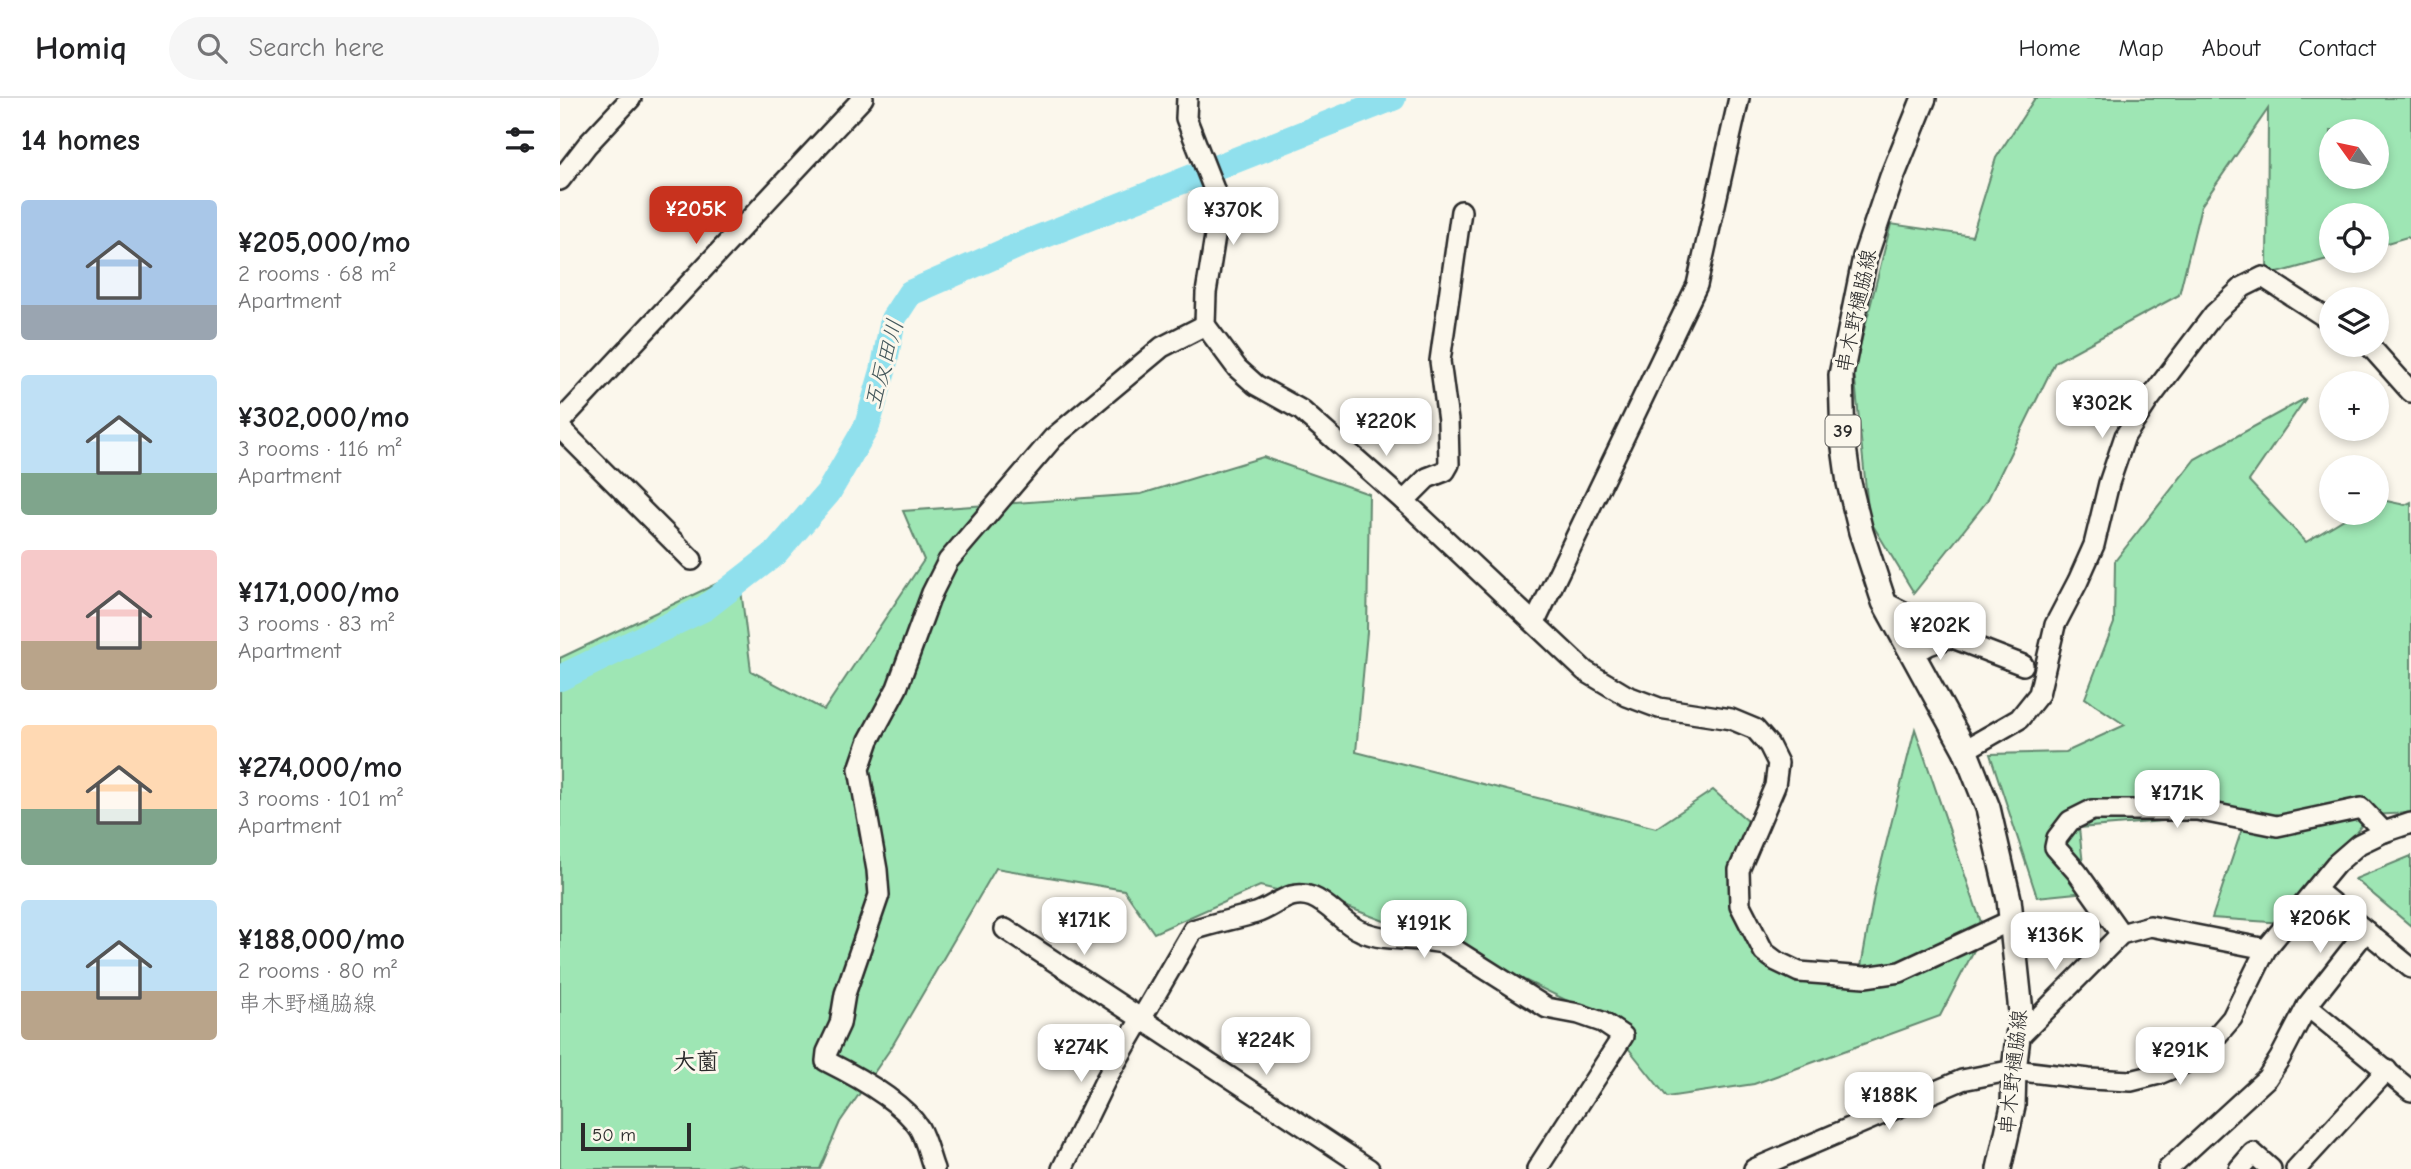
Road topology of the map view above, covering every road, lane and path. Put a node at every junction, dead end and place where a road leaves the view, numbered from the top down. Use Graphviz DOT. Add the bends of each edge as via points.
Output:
graph roads {
  1 [pos="631,98"];
  2 [pos="863,98"];
  3 [pos="1187,98"];
  4 [pos="1739,98"];
  5 [pos="1924,98"];
  6 [pos="560,180"];
  7 [pos="1461,211"];
  8 [pos="2319,313"];
  9 [pos="1205,325"];
  10 [pos="2380,357"];
  11 [pos="2411,392"];
  12 [pos="560,422"];
  13 [pos="560,428"];
  14 [pos="1404,501"];
  15 [pos="692,560"];
  16 [pos="1884,602"];
  17 [pos="1535,622"];
  18 [pos="1951,637"];
  19 [pos="1913,654"];
  20 [pos="2023,665"];
  21 [pos="1965,750"];
  22 [pos="2411,823"];
  23 [pos="2384,832"];
  24 [pos="2316,890"];
  25 [pos="2012,920"];
  26 [pos="1005,929"];
  27 [pos="2365,931"];
  28 [pos="2121,934"];
  29 [pos="2266,948"];
  30 [pos="2411,968"];
  31 [pos="2307,1006"];
  32 [pos="1141,1018"];
  33 [pos="2018,1038"];
  34 [pos="2014,1070"];
  35 [pos="2387,1070"];
  36 [pos="2411,1091"];
  37 [pos="934,1169"];
  38 [pos="1062,1169"];
  39 [pos="1369,1169"];
  40 [pos="1537,1169"];
  41 [pos="1755,1169"];
  42 [pos="1999,1169"];
  43 [pos="2168,1169"];
  44 [pos="2239,1169"];
  45 [pos="2271,1169"];
  46 [pos="2296,1169"];
  1 -- 6 [label="street"];
  2 -- 12 [label="street"];
  3 -- 9 [label="street" via="1186,118 1217,197"];
  4 -- 17 [label="street" via="1697,285"];
  5 -- 16 [label="main road, 串木野樋脇線 / 39" via="1865,257 1841,375 1849,483"];
  7 -- 14 [label="street" via="1440,361 1449,464"];
  8 -- 21 [label="street" via="2263,277 2243,287 2214,314 2125,436 2094,545 2055,625 2039,694 2019,719"];
  9 -- 14 [label="street" via="1237,369 1301,410"];
  9 -- 37 [label="street" via="1162,346 1053,438 948,561 859,769 878,895 826,1061 889,1098 918,1127"];
  10 -- 11 [label="street"];
  13 -- 15 [label="street"];
  14 -- 17 [label="street"];
  16 -- 18 [label="street"];
  16 -- 19 [label="main road, 串木野樋脇線 / 39"];
  17 -- 25 [label="street" via="1585,671 1627,696 1659,708 1731,719 1755,729 1769,746 1778,763 1775,786 1739,870 1740,905 1763,952 1776,961 1799,971 1852,976 1900,972"];
  18 -- 19 [label="street"];
  18 -- 20 [label="street"];
  19 -- 21 [label="main road, 串木野樋脇線 / 39"];
  21 -- 25 [label="main road, 串木野樋脇線 / 39" via="1988,808"];
  22 -- 23 [label="street"];
  23 -- 24 [label="street" via="2359,844"];
  23 -- 28 [label="street" via="2361,808 2277,825 2197,810 2092,810 2070,821 2055,846"];
  24 -- 27 [label="street"];
  24 -- 29 [label="street"];
  25 -- 33 [label="main road, 串木野樋脇線 / 39" via="2021,1012"];
  26 -- 32 [label="street"];
  27 -- 30 [label="street"];
  27 -- 31 [label="street"];
  28 -- 29 [label="street" via="2150,926"];
  28 -- 33 [label="street"];
  29 -- 34 [label="street" via="2232,1018 2207,1047 2183,1064 2131,1082"];
  31 -- 35 [label="street"];
  31 -- 43 [label="street" via="2267,1078"];
  32 -- 38 [label="street"];
  32 -- 39 [label="street"];
  32 -- 40 [label="street" via="1193,930 1260,912 1294,895 1311,896 1361,932 1447,944 1547,1008 1602,1022 1623,1036"];
  33 -- 34 [label="main road, 串木野樋脇線 / 39"];
  34 -- 41 [label="street" via="1962,1080"];
  34 -- 42 [label="main road, 串木野樋脇線 / 39" via="2013,1106"];
  35 -- 36 [label="street"];
  35 -- 46 [label="street"];
  44 -- 45 [label="street" via="2253,1153"];
}
